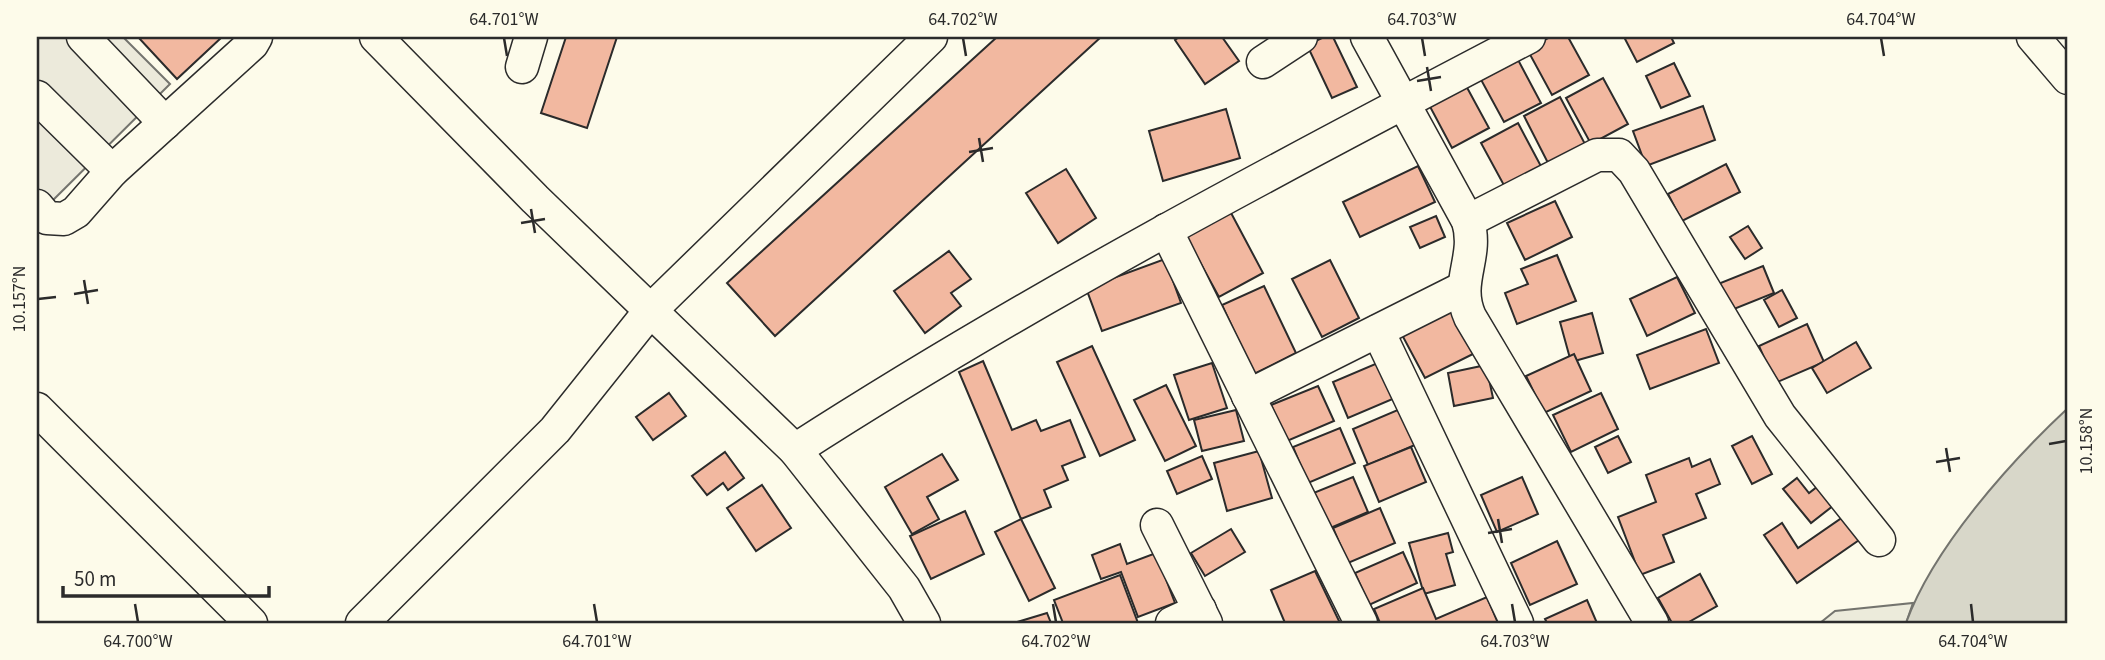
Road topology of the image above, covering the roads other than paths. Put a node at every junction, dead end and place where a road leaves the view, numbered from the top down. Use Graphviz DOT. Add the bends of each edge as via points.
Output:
graph roads {
  1 [pos="83,37"];
  2 [pos="256,37"];
  3 [pos="376,37"];
  4 [pos="531,37"];
  5 [pos="931,37"];
  6 [pos="1301,37"];
  7 [pos="1367,37"];
  8 [pos="1529,37"];
  9 [pos="2033,37"];
  10 [pos="1264,62"];
  11 [pos="522,67"];
  12 [pos="2068,78"];
  13 [pos="37,97"];
  14 [pos="1403,103"];
  15 [pos="165,123"];
  16 [pos="112,171"];
  17 [pos="37,206"];
  18 [pos="1468,221"];
  19 [pos="1166,230"];
  20 [pos="1462,288"];
  21 [pos="650,311"];
  22 [pos="1378,331"];
  23 [pos="1248,396"];
  24 [pos="37,409"];
  25 [pos="794,450"];
  26 [pos="1157,525"];
  27 [pos="1879,540"];
  28 [pos="1193,619"];
  29 [pos="251,623"];
  30 [pos="362,623"];
  31 [pos="924,623"];
  32 [pos="1361,623"];
  33 [pos="1517,623"];
  34 [pos="1652,623"];
  1 -- 15 [label="street"];
  2 -- 15 [label="street"];
  3 -- 21 [label="street"];
  4 -- 11 [label="street"];
  5 -- 21 [label="street"];
  6 -- 10 [label="street"];
  7 -- 14 [label="street"];
  8 -- 14 [label="street"];
  9 -- 12 [label="street"];
  13 -- 16 [label="street"];
  14 -- 18 [label="street"];
  14 -- 19 [label="street"];
  15 -- 16 [label="street"];
  16 -- 17 [label="street" via="76,212 64,219 47,218"];
  18 -- 20 [label="street" via="1473,248"];
  18 -- 27 [label="street" via="1597,155 1619,155 1634,171 1780,416"];
  19 -- 23 [label="street"];
  19 -- 25 [label="street"];
  20 -- 22 [label="street"];
  20 -- 34 [label="street" via="1471,317"];
  21 -- 25 [label="street"];
  21 -- 30 [label="street" via="555,430"];
  22 -- 23 [label="street"];
  22 -- 33 [label="street"];
  23 -- 32 [label="street"];
  24 -- 29 [label="street"];
  25 -- 31 [label="street" via="879,556"];
  26 -- 28 [label="street"];
}
